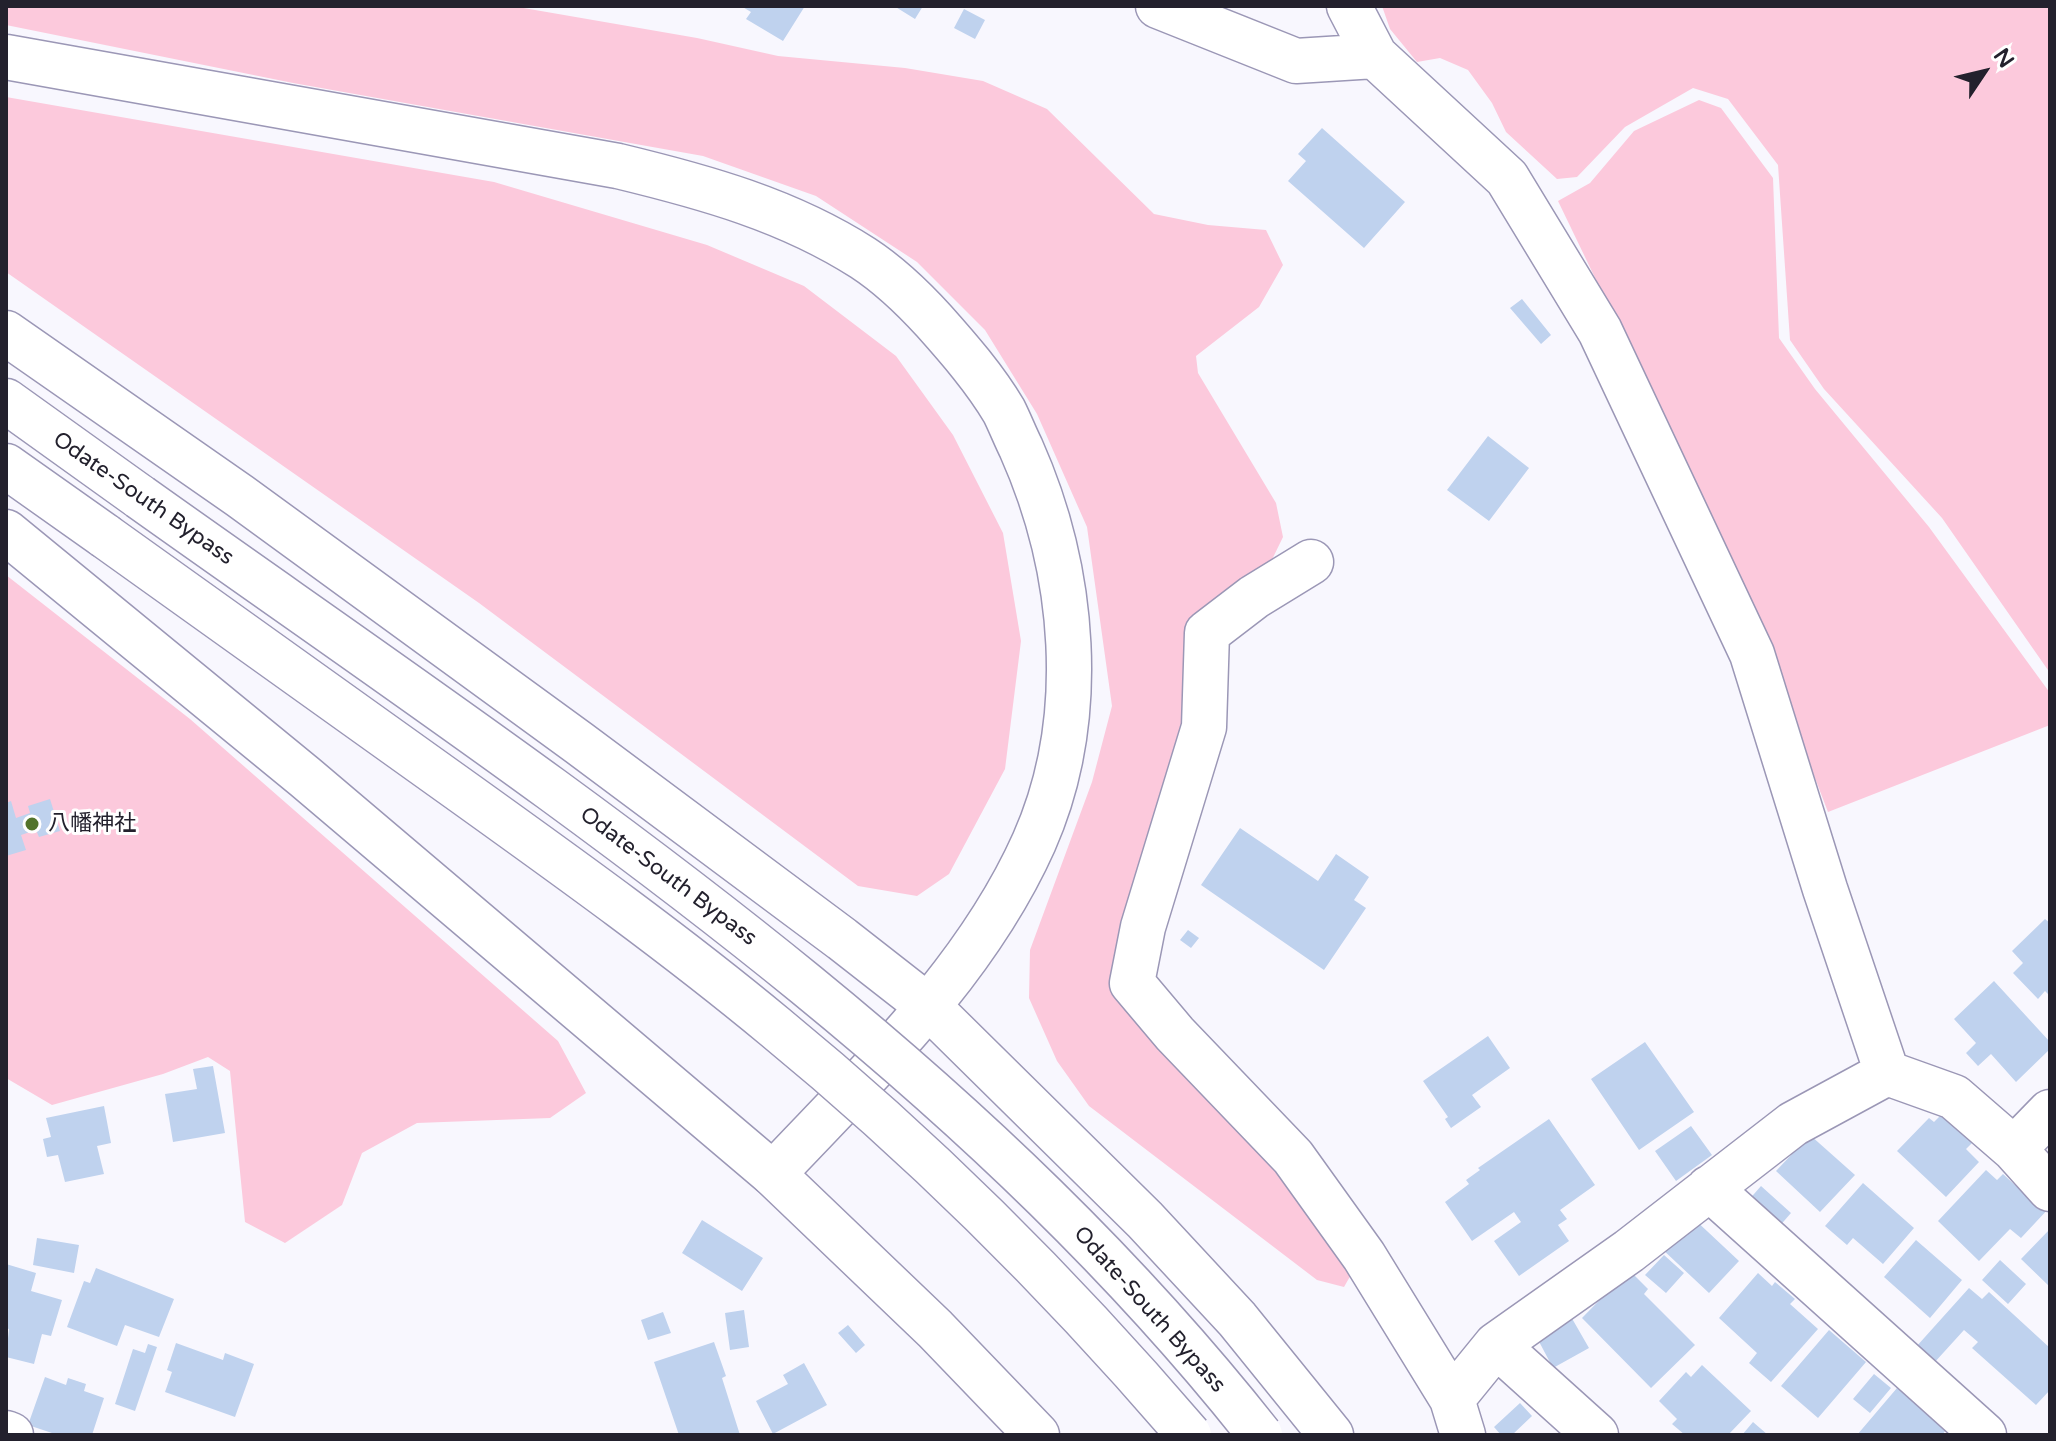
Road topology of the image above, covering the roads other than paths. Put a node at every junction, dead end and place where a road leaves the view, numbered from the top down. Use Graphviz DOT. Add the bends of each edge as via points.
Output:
graph roads {
  1 [pos="1158,6"];
  2 [pos="1349,6"];
  3 [pos="1375,56"];
  4 [pos="6,57"];
  5 [pos="6,333"];
  6 [pos="6,401"];
  7 [pos="6,466"];
  8 [pos="6,532"];
  9 [pos="1311,562"];
  10 [pos="929,1007"];
  11 [pos="1887,1073"];
  12 [pos="2050,1112"];
  13 [pos="2014,1149"];
  14 [pos="773,1174"];
  15 [pos="1709,1188"];
  16 [pos="2050,1189"];
  17 [pos="1496,1345"];
  18 [pos="1458,1417"];
  19 [pos="1037,1435"];
  20 [pos="1189,1435"];
  21 [pos="1260,1435"];
  22 [pos="1331,1435"];
  23 [pos="1596,1435"];
  24 [pos="1984,1435"];
  1 -- 3 [label="main road" via="1296,61"];
  2 -- 3 [label="main road"];
  3 -- 11 [label="main road" via="1507,178 1600,331 1752,654"];
  4 -- 10 [label="main road" via="692,183 810,228 865,260 914,300 961,351 1004,412 1054,541 1067,611 1068,689 1059,765 1035,840 998,912"];
  5 -- 10 [label="main road" via="579,743"];
  6 -- 21 [label="main road, Odate-South Bypass, bridge" via="691,892 817,992 1041,1193 1152,1308"];
  7 -- 20 [label="main road, bridge" via="614,902 776,1027 1011,1240"];
  8 -- 14 [label="main road" via="305,777"];
  9 -- 18 [label="main road" via="1207,633 1204,727 1143,927 1132,983 1293,1157 1364,1256"];
  10 -- 14 [label="main road"];
  10 -- 22 [label="main road" via="1145,1220 1237,1319"];
  11 -- 13 [label="main road" via="1954,1097"];
  11 -- 15 [label="main road" via="1793,1124"];
  12 -- 13 [label="main road"];
  13 -- 16 [label="main road"];
  14 -- 19 [label="main road"];
  15 -- 17 [label="main road"];
  15 -- 24 [label="main road"];
  17 -- 18 [label="main road"];
  17 -- 23 [label="main road"];
}
